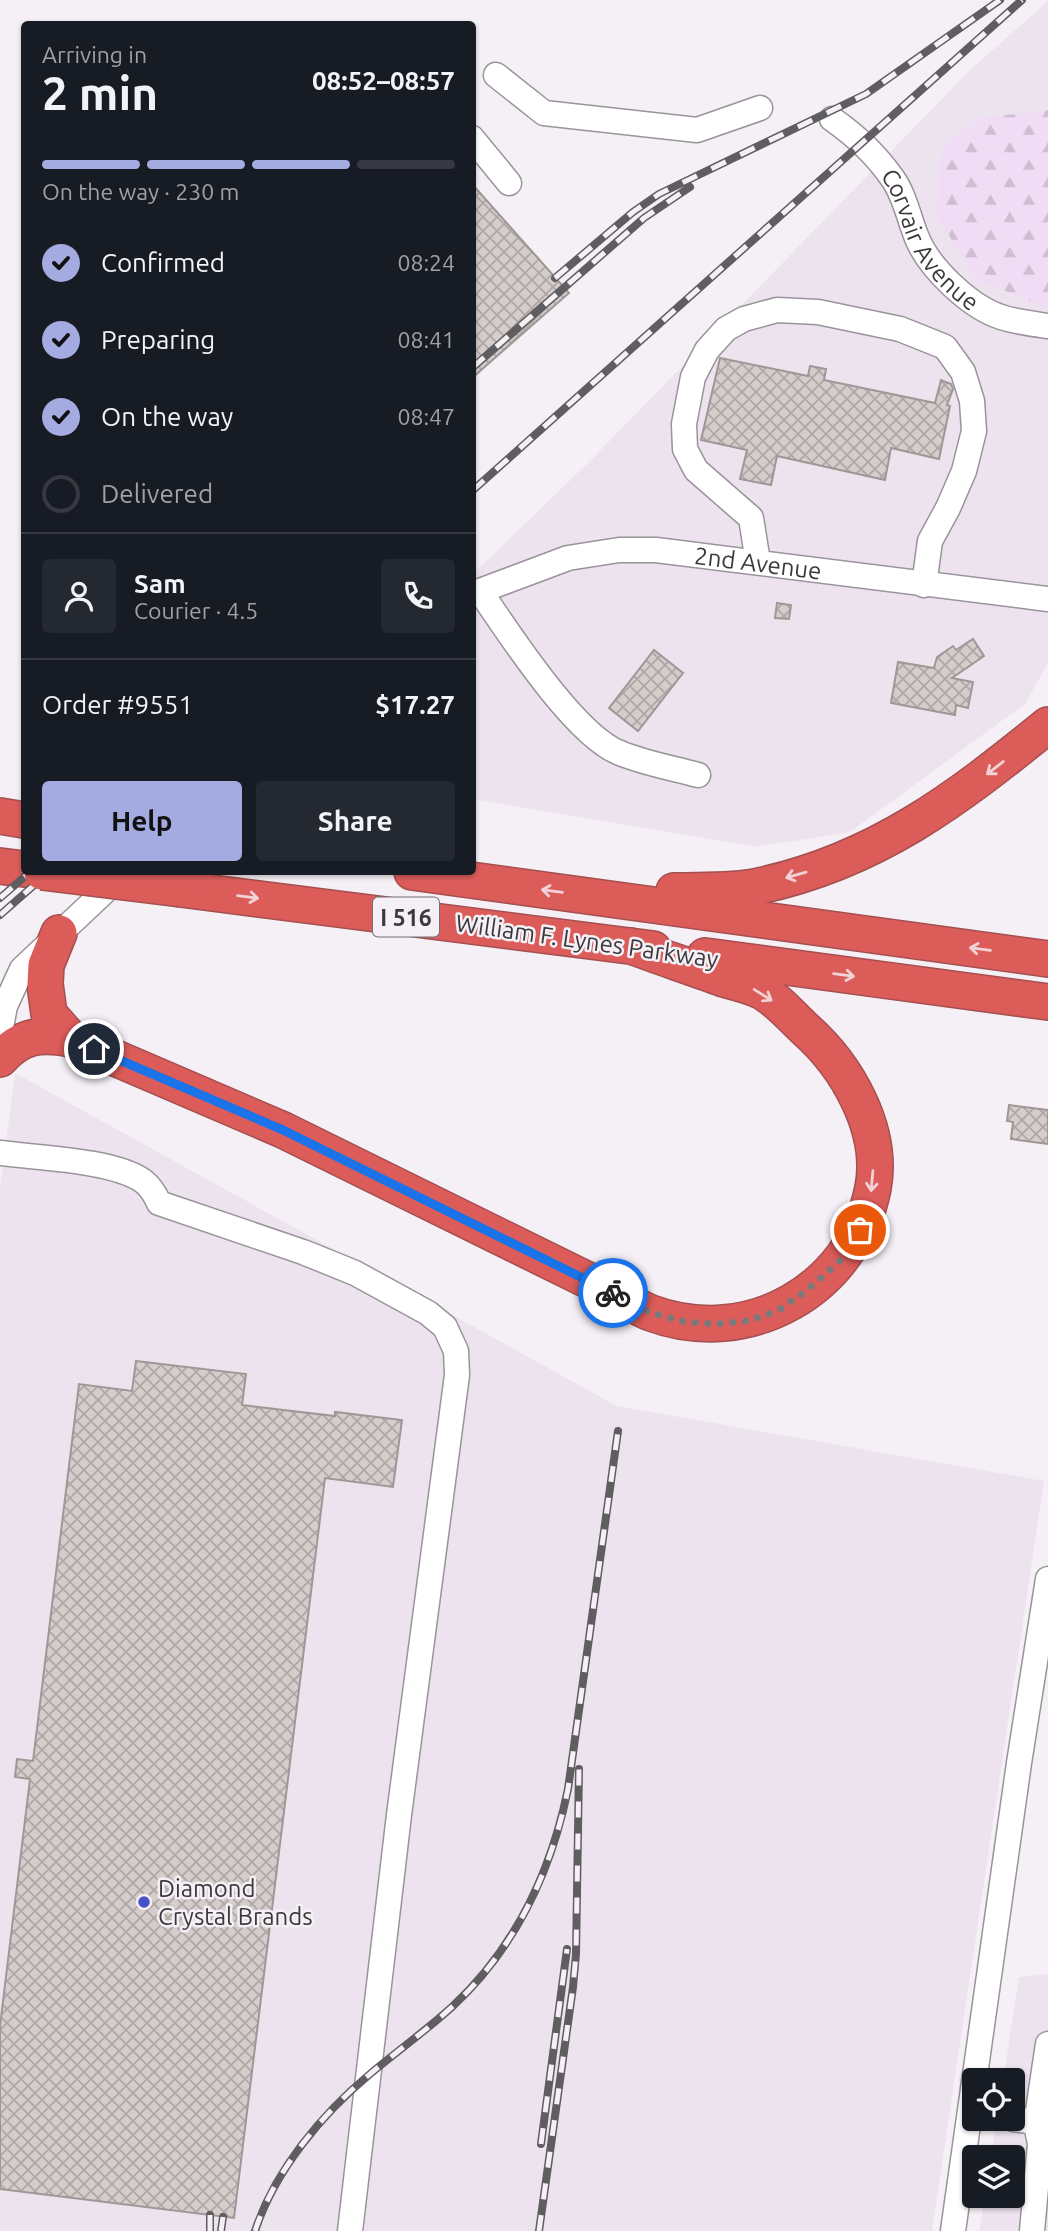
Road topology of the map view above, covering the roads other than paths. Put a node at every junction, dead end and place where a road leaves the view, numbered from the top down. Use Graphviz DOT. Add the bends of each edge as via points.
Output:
graph roads {
  1 [pos="496,75"];
  2 [pos="760,108"];
  3 [pos="832,119"];
  4 [pos="476,143"];
  5 [pos="509,183"];
  6 [pos="1048,326"];
  7 [pos="758,562"];
  8 [pos="924,585"];
  9 [pos="476,593"];
  10 [pos="1048,599"];
  11 [pos="1048,725"];
  12 [pos="698,775"];
  13 [pos="0,866"];
  14 [pos="21,869"];
  15 [pos="67,875"];
  16 [pos="123,875"];
  17 [pos="435,875"];
  18 [pos="608,898"];
  19 [pos="59,933"];
  20 [pos="631,946"];
  21 [pos="1048,958"];
  22 [pos="1048,1002"];
  23 [pos="0,1033"];
  24 [pos="71,1039"];
  25 [pos="0,1059"];
  26 [pos="0,1153"];
  27 [pos="1048,1585"];
  28 [pos="1048,2044"];
  29 [pos="979,2068"];
  30 [pos="1025,2122"];
  31 [pos="969,2131"];
  32 [pos="350,2231"];
  33 [pos="953,2231"];
  34 [pos="1032,2231"];
  1 -- 2 [label="street" via="544,113 697,130"];
  3 -- 6 [label="street, Corvair Avenue" via="855,135 893,178 918,242 937,270 964,296 999,317"];
  4 -- 5 [label="street"];
  7 -- 8 [label="street, 2nd Avenue"];
  7 -- 8 [label="street" via="751,518 696,470 685,449 684,424 693,377 707,349 726,329 744,319 777,310 818,312 900,329 945,347 963,372 972,401 974,431 964,471 930,541"];
  7 -- 9 [label="street, 2nd Avenue" via="619,550 568,558"];
  8 -- 10 [label="street, 2nd Avenue"];
  9 -- 12 [label="street" via="583,728 617,752"];
  11 -- 18 [label="highway, one-way" via="947,804 842,862 757,886"];
  13 -- 14 [label="highway"];
  15 -- 20 [label="highway, William F. Lynes Parkway / I 516, one-way, bridge"];
  16 -- 19 [label="street"];
  18 -- 17 [label="highway, William F. Lynes Parkway / I 516, one-way"];
  21 -- 18 [label="highway, William F. Lynes Parkway / I 516, one-way"];
  19 -- 23 [label="street" via="22,969 5,1006"];
  19 -- 24 [label="highway" via="46,965 45,984 49,1014"];
  20 -- 22 [label="highway, William F. Lynes Parkway / I 516, one-way"];
  20 -- 24 [label="highway, one-way" via="762,992 818,1040 847,1075 865,1113 873,1153 873,1186 860,1230 838,1263 777,1311 748,1321 714,1324 649,1312 283,1130"];
  24 -- 25 [label="highway" via="46,1034 10,1048"];
  26 -- 32 [label="street" via="130,1174 153,1190 159,1203 355,1273 428,1313 445,1327 456,1351 457,1375"];
  27 -- 29 [label="street"];
  28 -- 30 [label="street"];
  30 -- 34 [label="street" via="1040,2144"];
  31 -- 33 [label="street"];
}
